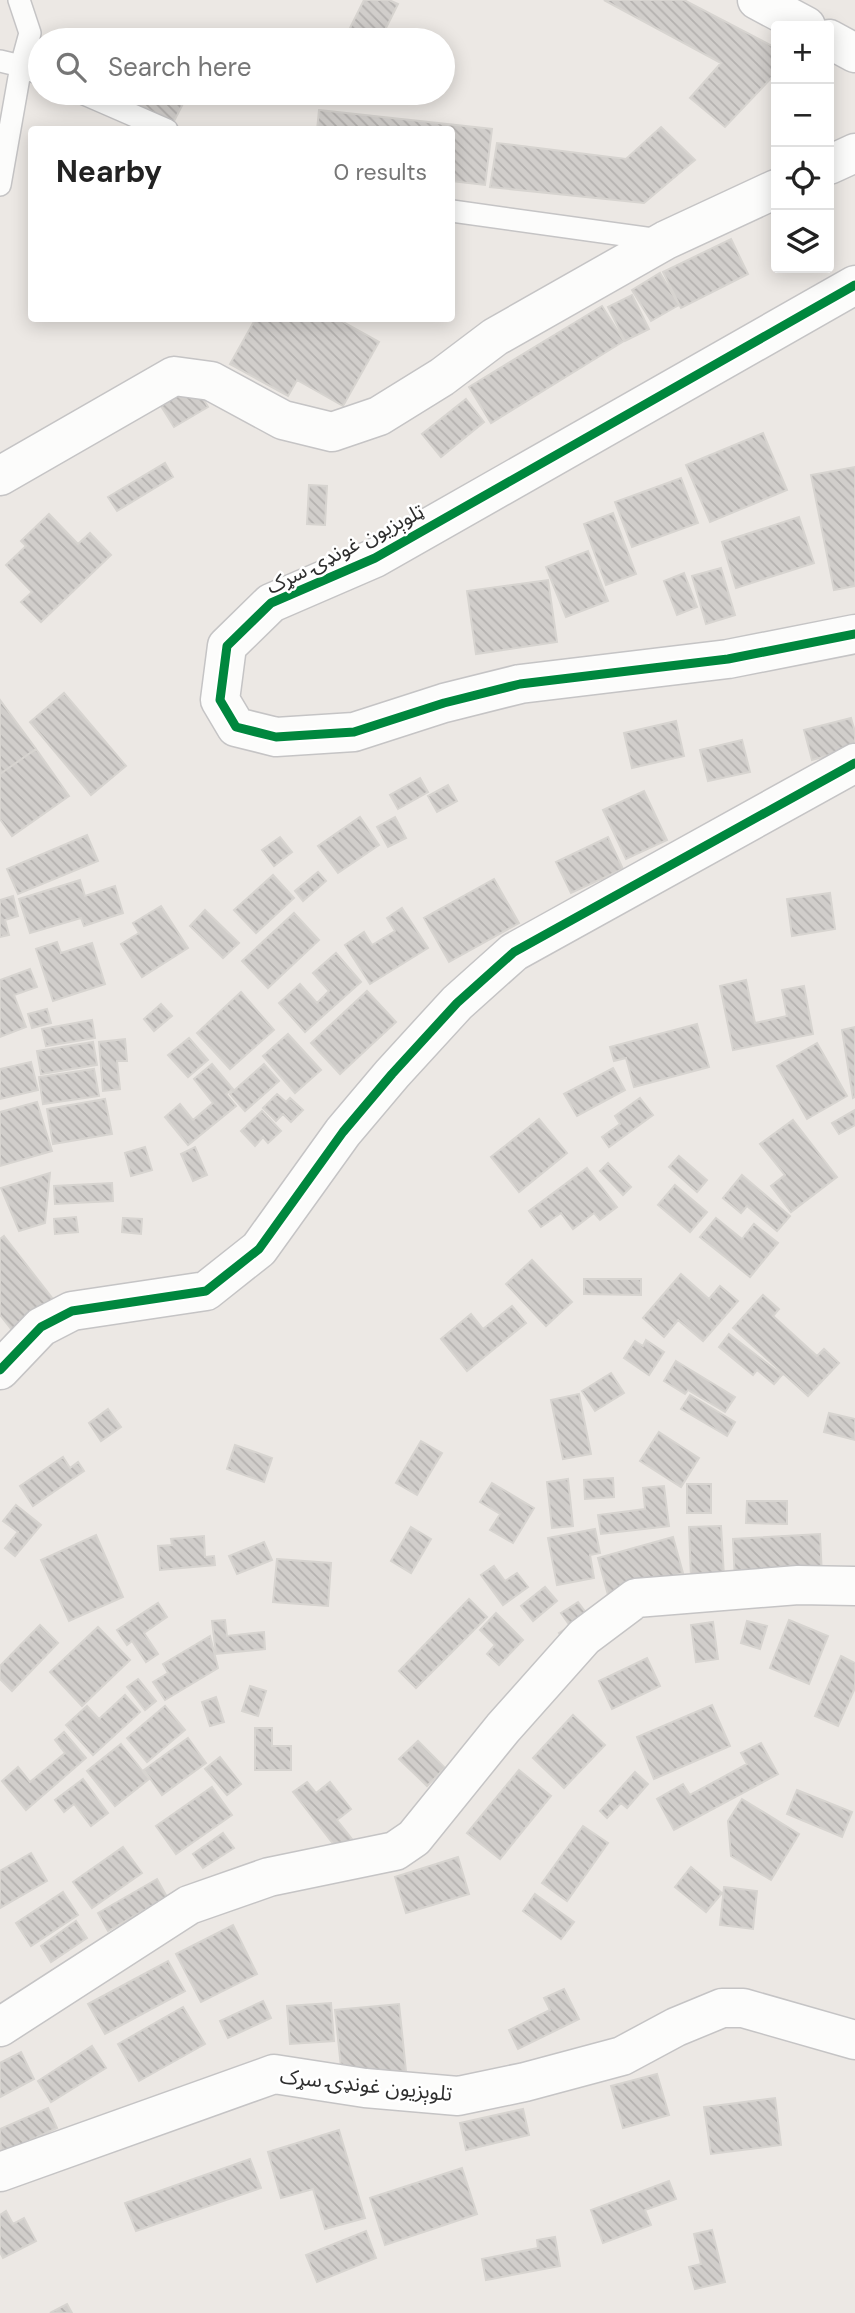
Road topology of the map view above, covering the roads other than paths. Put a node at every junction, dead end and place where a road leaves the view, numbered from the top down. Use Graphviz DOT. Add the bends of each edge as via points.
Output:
graph roads {
  1 [pos="19,0"];
  2 [pos="757,0"];
  3 [pos="797,21"];
  4 [pos="28,28"];
  5 [pos="834,42"];
  6 [pos="855,53"];
  7 [pos="0,61"];
  8 [pos="28,69"];
  9 [pos="28,82"];
  10 [pos="110,105"];
  11 [pos="158,126"];
  12 [pos="855,153"];
  13 [pos="834,163"];
  14 [pos="0,185"];
  15 [pos="771,192"];
  16 [pos="455,211"];
  17 [pos="666,240"];
  18 [pos="855,285"];
  19 [pos="0,476"];
  20 [pos="855,634"];
  21 [pos="855,763"];
  22 [pos="0,1370"];
  23 [pos="855,1586"];
  24 [pos="0,2027"];
  25 [pos="855,2040"];
  26 [pos="0,2172"];
  1 -- 4 [label="lane"];
  2 -- 3 [label="street"];
  5 -- 6 [label="street"];
  7 -- 8 [label="lane"];
  9 -- 14 [label="lane"];
  10 -- 11 [label="lane"];
  12 -- 13 [label="street"];
  15 -- 17 [label="street"];
  16 -- 17 [label="lane"];
  17 -- 19 [label="street" via="495,337 379,416 332,432 283,421 211,382 174,376"];
  18 -- 20 [label="street, ټلوېزيون غونډۍ سړک" via="375,558 271,603 228,646 219,700 236,727 276,737 354,732 520,684 728,659"];
  21 -- 22 [label="street" via="514,952 457,1003 392,1074 343,1132 259,1249 206,1291 72,1311 40,1327"];
  23 -- 24 [label="street" via="798,1585 636,1598 584,1637 414,1838 395,1851 269,1877 189,1905"];
  25 -- 26 [label="street, تلوېزيون غونډۍ سړک" via="743,2008 722,2008 622,2056 458,2096 274,2074"];
}
